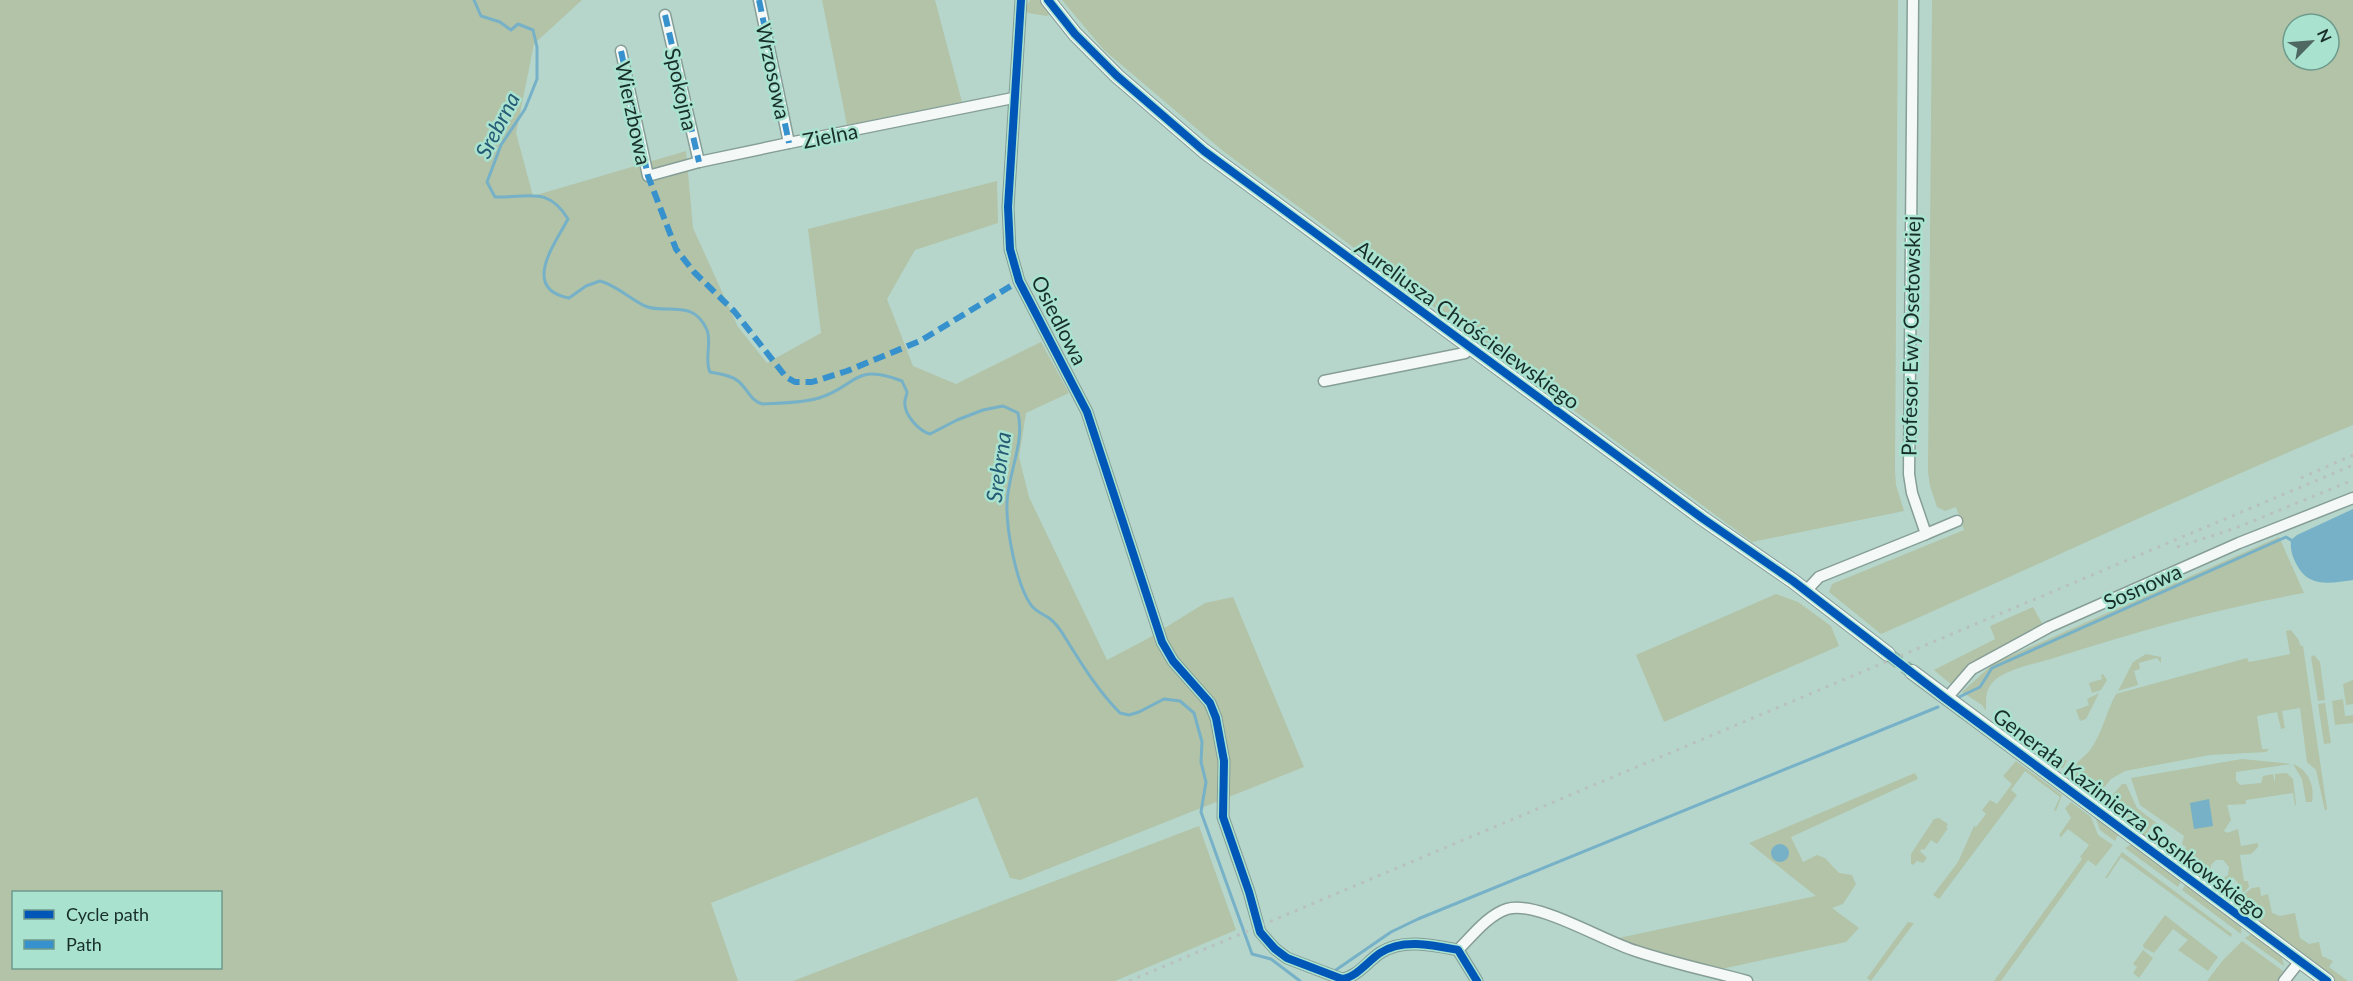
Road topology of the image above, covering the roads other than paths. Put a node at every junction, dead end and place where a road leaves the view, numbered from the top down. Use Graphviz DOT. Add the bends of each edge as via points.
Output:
graph roads {
  1 [pos="759,0"];
  2 [pos="1021,0"];
  3 [pos="1048,0"];
  4 [pos="1913,0"];
  5 [pos="665,15"];
  6 [pos="621,51"];
  7 [pos="1013,98"];
  8 [pos="789,143"];
  9 [pos="699,162"];
  10 [pos="648,176"];
  11 [pos="1471,346"];
  12 [pos="1324,381"];
  13 [pos="2353,498"];
  14 [pos="1957,521"];
  15 [pos="1926,534"];
  16 [pos="1806,591"];
  17 [pos="1888,654"];
  18 [pos="1912,672"];
  19 [pos="1946,699"];
  20 [pos="1458,950"];
  21 [pos="2300,961"];
  22 [pos="1477,981"];
  23 [pos="1747,981"];
  24 [pos="2284,981"];
  25 [pos="2327,981"];
  1 -- 8 [label="street, Wrzosowa"];
  2 -- 7 [label="street, Osiedlowa"];
  3 -- 11 [label="street, Aureliusza Chróścielewskiego" via="1117,76 1204,151"];
  4 -- 15 [label="street, Profesor Ewy Osetowskiej" via="1909,474"];
  5 -- 9 [label="street, Spokojna"];
  6 -- 10 [label="street, Wierzbowa"];
  7 -- 8 [label="street, Zielna"];
  7 -- 20 [label="street, Osiedlowa" via="1008,207 1018,281 1087,412 1162,642 1173,661 1210,703 1216,718 1224,761 1223,817 1263,937 1287,958 1342,979 1393,946"];
  8 -- 9 [label="street, Zielna"];
  9 -- 10 [label="street, Zielna"];
  11 -- 12 [label="street, Aureliusza Chróścielewskiego" via="1465,353"];
  11 -- 16 [label="street, Aureliusza Chróścielewskiego"];
  13 -- 19 [label="street, Sosnowa" via="2049,627 1972,669"];
  14 -- 15 [label="street"];
  15 -- 16 [label="street" via="1823,575"];
  16 -- 17 [label="street, Aureliusza Chróścielewskiego"];
  18 -- 19 [label="street, Generała Kazimierza Sosnkowskiego"];
  19 -- 21 [label="street, Generała Kazimierza Sosnkowskiego"];
  20 -- 22 [label="street"];
  20 -- 23 [label="street" via="1490,919 1505,909 1520,907 1539,910 1607,942"];
  21 -- 24 [label="street"];
  21 -- 25 [label="street, Generała Kazimierza Sosnkowskiego"];
}
